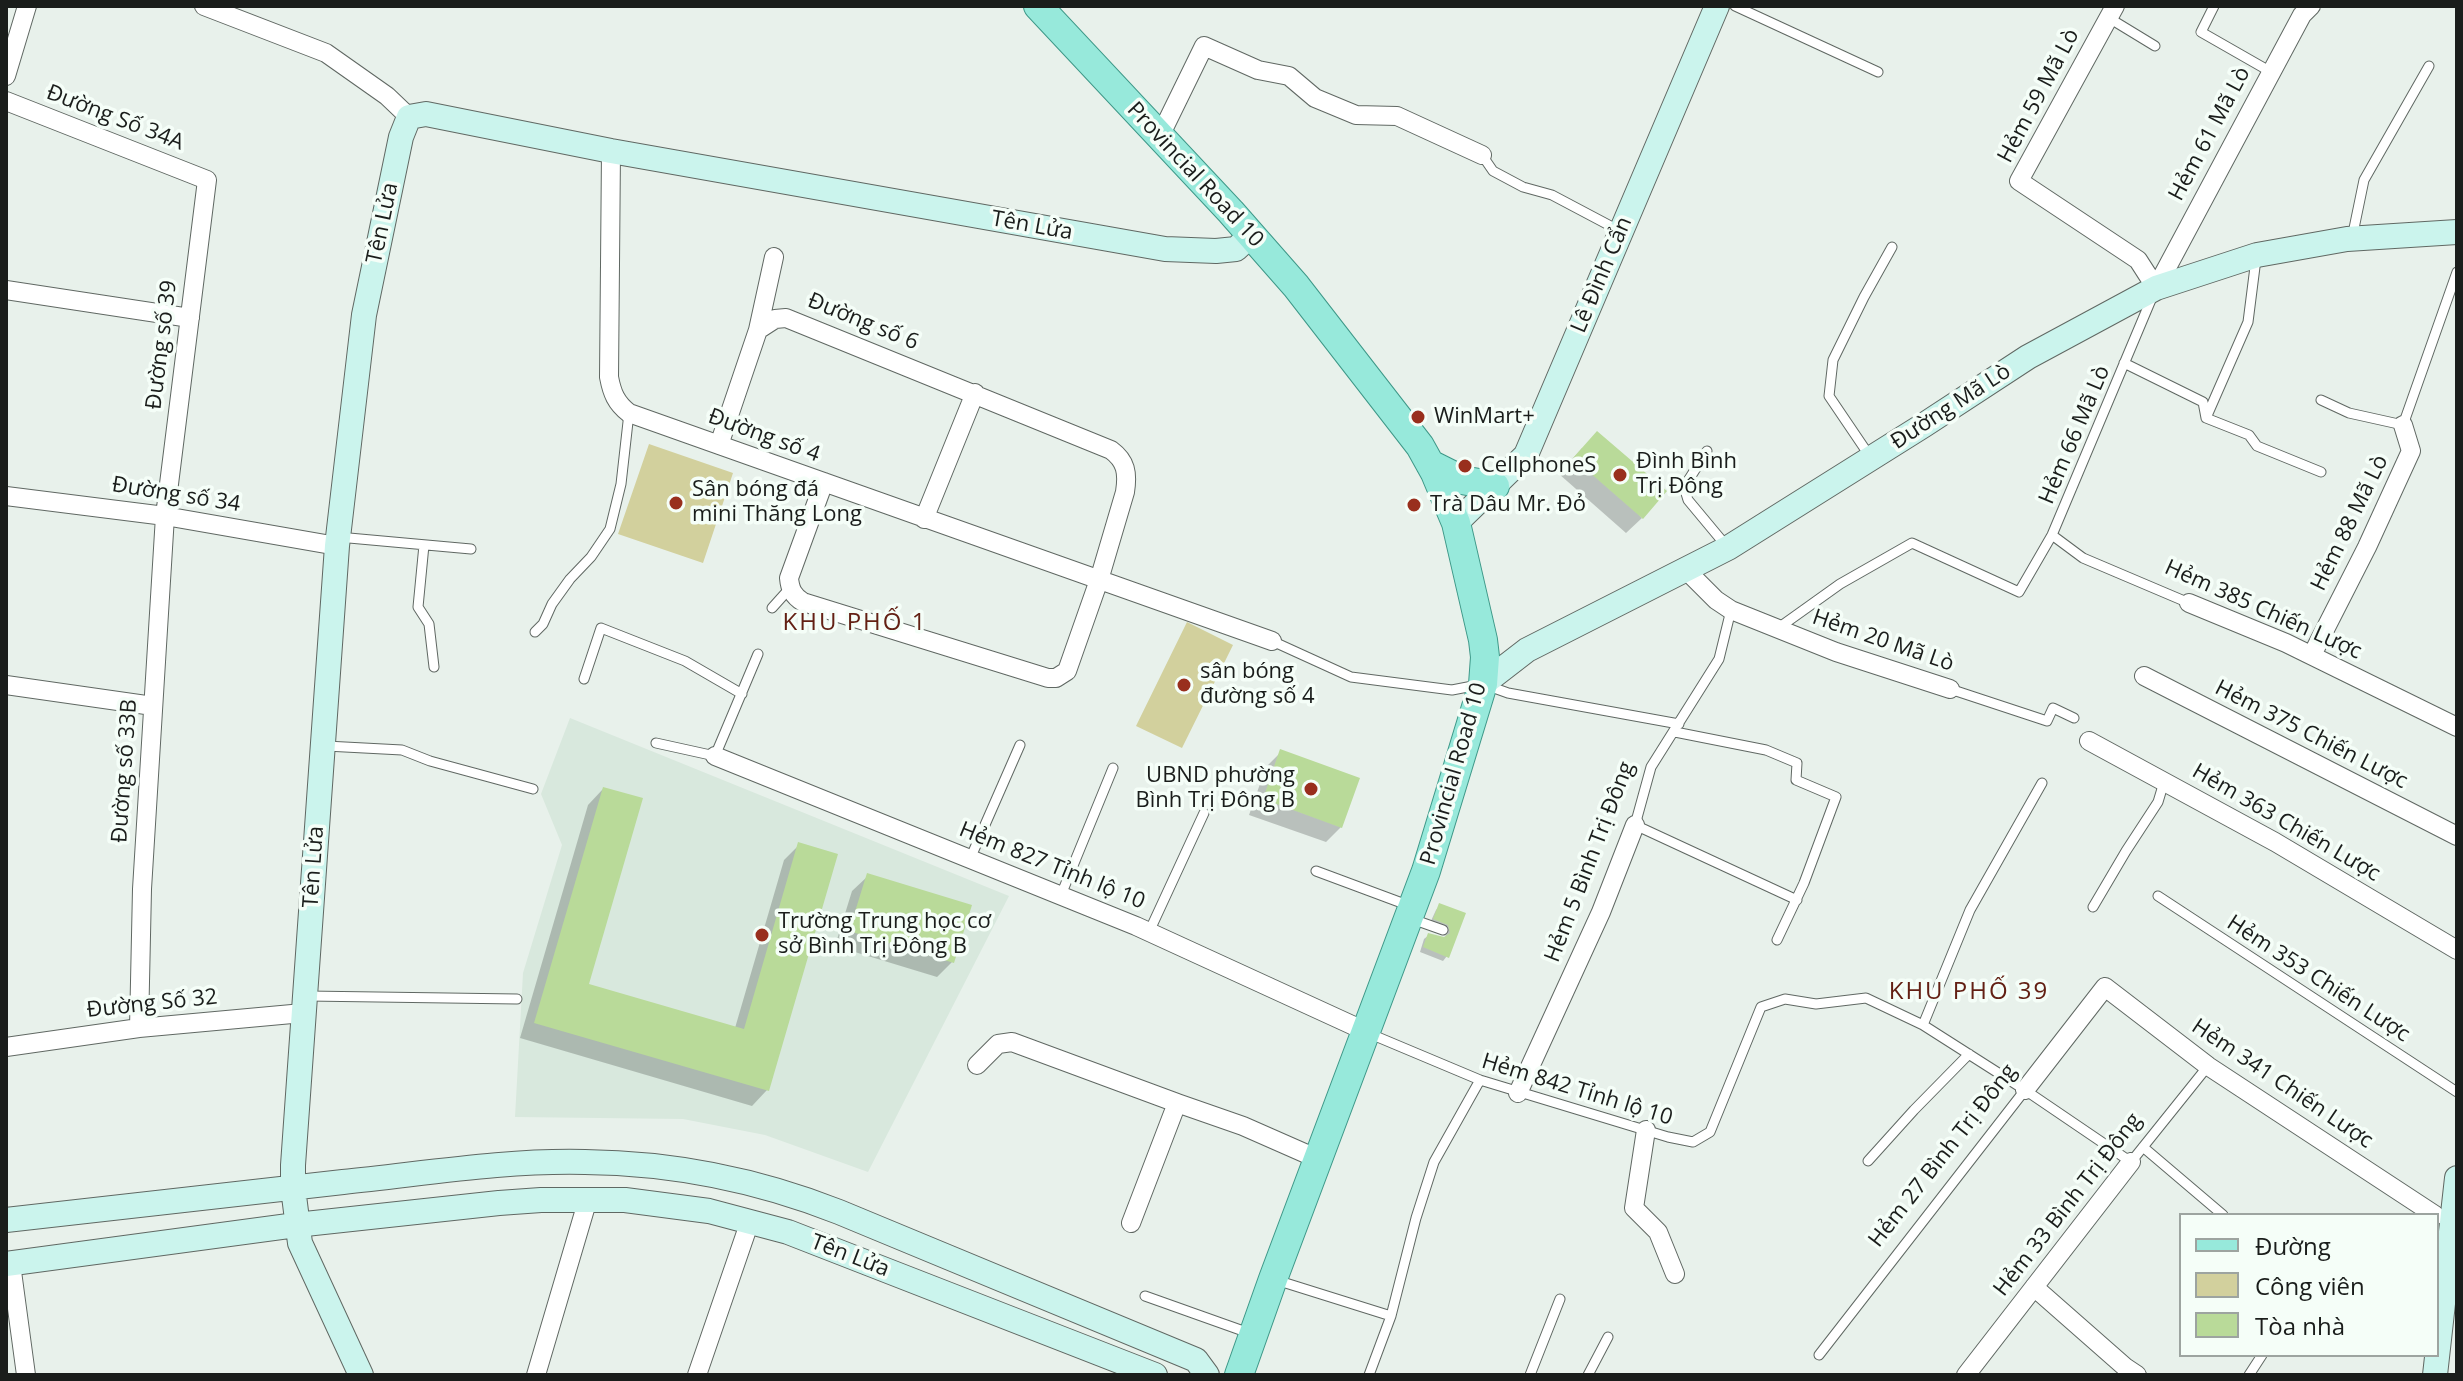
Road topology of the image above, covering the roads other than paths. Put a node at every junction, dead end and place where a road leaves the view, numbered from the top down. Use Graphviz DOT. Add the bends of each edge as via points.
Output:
graph roads {
  1 [pos="27,6"];
  2 [pos="204,6"];
  3 [pos="1038,6"];
  4 [pos="1717,6"];
  5 [pos="1735,6"];
  6 [pos="2214,6"];
  7 [pos="2311,6"];
  8 [pos="2112,12"];
  9 [pos="2155,46"];
  10 [pos="2429,66"];
  11 [pos="1878,72"];
  12 [pos="2271,72"];
  13 [pos="6,76"];
  14 [pos="6,101"];
  15 [pos="409,117"];
  16 [pos="1160,136"];
  17 [pos="611,151"];
  18 [pos="1482,155"];
  19 [pos="207,180"];
  20 [pos="1621,232"];
  21 [pos="2457,232"];
  22 [pos="1251,235"];
  23 [pos="2352,238"];
  24 [pos="1892,247"];
  25 [pos="2257,255"];
  26 [pos="774,257"];
  27 [pos="2457,272"];
  28 [pos="2156,288"];
  29 [pos="6,290"];
  30 [pos="190,318"];
  31 [pos="758,330"];
  32 [pos="2124,363"];
  33 [pos="975,393"];
  34 [pos="2321,400"];
  35 [pos="629,413"];
  36 [pos="2206,418"];
  37 [pos="2403,425"];
  38 [pos="719,445"];
  39 [pos="1707,451"];
  40 [pos="1871,458"];
  41 [pos="1430,464"];
  42 [pos="2321,472"];
  43 [pos="824,482"];
  44 [pos="1495,486"];
  45 [pos="6,496"];
  46 [pos="165,516"];
  47 [pos="924,519"];
  48 [pos="1456,523"];
  49 [pos="2052,535"];
  50 [pos="338,542"];
  51 [pos="424,545"];
  52 [pos="1728,548"];
  53 [pos="471,549"];
  54 [pos="1684,568"];
  55 [pos="1099,580"];
  56 [pos="790,588"];
  57 [pos="2189,603"];
  58 [pos="772,608"];
  59 [pos="1731,610"];
  60 [pos="1777,629"];
  61 [pos="535,632"];
  62 [pos="1272,641"];
  63 [pos="758,654"];
  64 [pos="2312,655"];
  65 [pos="434,667"];
  66 [pos="2144,676"];
  67 [pos="584,679"];
  68 [pos="1483,684"];
  69 [pos="6,685"];
  70 [pos="1950,689"];
  71 [pos="742,694"];
  72 [pos="153,706"];
  73 [pos="2074,718"];
  74 [pos="2457,727"];
  75 [pos="1677,728"];
  76 [pos="2089,741"];
  77 [pos="656,743"];
  78 [pos="322,745"];
  79 [pos="1020,745"];
  80 [pos="715,756"];
  81 [pos="1113,768"];
  82 [pos="2165,781"];
  83 [pos="2042,783"];
  84 [pos="533,789"];
  85 [pos="1204,813"];
  86 [pos="1635,825"];
  87 [pos="2457,836"];
  88 [pos="970,859"];
  89 [pos="1316,871"];
  90 [pos="1061,895"];
  91 [pos="2158,896"];
  92 [pos="1797,900"];
  93 [pos="2093,907"];
  94 [pos="1411,912"];
  95 [pos="1443,930"];
  96 [pos="1149,932"];
  97 [pos="1777,940"];
  98 [pos="2457,950"];
  99 [pos="2105,987"];
  100 [pos="517,999"];
  101 [pos="303,1004"];
  102 [pos="1923,1025"];
  103 [pos="139,1028"];
  104 [pos="1365,1031"];
  105 [pos="6,1047"];
  106 [pos="1969,1054"];
  107 [pos="977,1065"];
  108 [pos="2208,1066"];
  109 [pos="1480,1080"];
  110 [pos="2025,1090"];
  111 [pos="2457,1092"];
  112 [pos="1518,1093"];
  113 [pos="1177,1103"];
  114 [pos="1646,1130"];
  115 [pos="2137,1154"];
  116 [pos="1318,1159"];
  117 [pos="1868,1161"];
  118 [pos="2457,1178"];
  119 [pos="293,1188"];
  120 [pos="588,1199"];
  121 [pos="2220,1213"];
  122 [pos="2423,1213"];
  123 [pos="6,1220"];
  124 [pos="750,1221"];
  125 [pos="1131,1223"];
  126 [pos="296,1225"];
  127 [pos="2446,1229"];
  128 [pos="9,1264"];
  129 [pos="1675,1274"];
  130 [pos="1273,1279"];
  131 [pos="2034,1287"];
  132 [pos="1145,1296"];
  133 [pos="1560,1299"];
  134 [pos="1391,1316"];
  135 [pos="2439,1322"];
  136 [pos="1253,1334"];
  137 [pos="1608,1337"];
  138 [pos="1819,1355"];
  139 [pos="2261,1357"];
  140 [pos="2127,1372"];
  141 [pos="26,1375"];
  142 [pos="361,1375"];
  143 [pos="536,1375"];
  144 [pos="697,1375"];
  145 [pos="1155,1375"];
  146 [pos="1207,1375"];
  147 [pos="1239,1375"];
  148 [pos="1369,1375"];
  149 [pos="1530,1375"];
  150 [pos="1588,1375"];
  151 [pos="1966,1375"];
  152 [pos="2249,1375"];
  1 -- 13 [label="street"];
  2 -- 15 [label="street" via="326,53"];
  3 -- 16 [label="main road, Provincial Road 10"];
  4 -- 20 [label="main road, Lê Đình Cẩn"];
  5 -- 11 [label="lane"];
  6 -- 12 [label="lane" via="2201,32"];
  7 -- 12 [label="street, Hẻm 61 Mã Lò"];
  8 -- 9 [label="lane"];
  8 -- 28 [label="street, Hẻm 59 Mã Lò" via="2019,181 2138,260"];
  10 -- 23 [label="lane" via="2364,180"];
  12 -- 28 [label="street, Hẻm 61 Mã Lò"];
  14 -- 19 [label="street, Đường Số 34A"];
  15 -- 17 [label="main road, Tên Lửa" via="426,114"];
  15 -- 50 [label="main road, Tên Lửa" via="364,315"];
  16 -- 18 [label="street" via="1204,46 1258,70 1289,76 1315,98 1356,115 1397,116"];
  16 -- 22 [label="main road, Provincial Road 10"];
  17 -- 22 [label="main road, Tên Lửa" via="1165,249 1236,249"];
  17 -- 35 [label="street" via="609,377 619,405"];
  18 -- 20 [label="lane" via="1493,171"];
  19 -- 30 [label="street, Đường số 39"];
  20 -- 44 [label="main road, Lê Đình Cẩn" via="1526,455"];
  21 -- 23 [label="main road, Đường Mã Lò"];
  22 -- 41 [label="main road, Provincial Road 10" via="1296,286"];
  23 -- 25 [label="main road, Đường Mã Lò"];
  24 -- 40 [label="lane" via="1833,360 1829,396"];
  25 -- 28 [label="main road, Đường Mã Lò"];
  25 -- 36 [label="lane" via="2248,322"];
  26 -- 31 [label="street"];
  27 -- 37 [label="lane, Hẻm 88 Mã Lò"];
  28 -- 32 [label="lane, Hẻm 66 Mã Lò"];
  28 -- 40 [label="main road, Đường Mã Lò" via="2028,357"];
  29 -- 30 [label="street"];
  30 -- 46 [label="street, Đường số 39"];
  31 -- 33 [label="street, Đường số 6" via="775,319 795,320"];
  31 -- 38 [label="street"];
  32 -- 36 [label="lane" via="2203,402"];
  32 -- 49 [label="lane, Hẻm 66 Mã Lò"];
  33 -- 47 [label="street"];
  33 -- 55 [label="street, Đường số 6" via="1121,457 1125,492"];
  34 -- 37 [label="lane" via="2349,413"];
  35 -- 38 [label="street, Đường số 4"];
  35 -- 61 [label="lane" via="610,529"];
  36 -- 42 [label="lane"];
  37 -- 64 [label="street, Hẻm 88 Mã Lò" via="2411,451"];
  38 -- 43 [label="street, Đường số 4"];
  39 -- 52 [label="lane" via="1684,487 1688,500"];
  40 -- 52 [label="main road, Đường Mã Lò"];
  41 -- 44 [label="main road" via="1462,480"];
  41 -- 48 [label="main road, Provincial Road 10"];
  43 -- 47 [label="street, Đường số 4"];
  43 -- 56 [label="street" via="791,568"];
  44 -- 48 [label="main road, Lê Đình Cẩn"];
  45 -- 46 [label="street, Đường số 34"];
  46 -- 50 [label="street, Đường số 34"];
  46 -- 72 [label="street, Đường số 33B"];
  47 -- 55 [label="street, Đường số 4"];
  48 -- 68 [label="main road, Provincial Road 10" via="1483,640"];
  49 -- 57 [label="lane, Hẻm 385 Chiến Lược" via="2083,558"];
  49 -- 60 [label="lane, Hẻm 66 Mã Lò" via="2019,592 1912,543 1840,584"];
  50 -- 51 [label="lane"];
  50 -- 78 [label="main road, Tên Lửa"];
  51 -- 53 [label="lane"];
  51 -- 65 [label="lane" via="418,607 429,624"];
  52 -- 54 [label="main road, Đường Mã Lò"];
  54 -- 59 [label="street, Hẻm 20 Mã Lò"];
  54 -- 68 [label="main road, Đường Mã Lò" via="1527,650"];
  55 -- 56 [label="street" via="1071,665 1056,678 803,602"];
  55 -- 62 [label="street, Đường số 4"];
  56 -- 58 [label="lane"];
  57 -- 64 [label="street, Hẻm 385 Chiến Lược"];
  59 -- 60 [label="street, Hẻm 20 Mã Lò"];
  59 -- 75 [label="lane, Hẻm 5 Bình Trị Đông" via="1719,659"];
  60 -- 70 [label="street, Hẻm 20 Mã Lò"];
  62 -- 68 [label="lane" via="1351,677 1452,690"];
  63 -- 71 [label="lane"];
  64 -- 74 [label="street, Hẻm 385 Chiến Lược"];
  66 -- 87 [label="street, Hẻm 375 Chiến Lược"];
  67 -- 71 [label="lane" via="601,628 685,661"];
  68 -- 75 [label="lane"];
  68 -- 94 [label="main road, Provincial Road 10"];
  69 -- 72 [label="street"];
  70 -- 73 [label="lane, Hẻm 20 Mã Lò" via="2047,721 2053,708"];
  71 -- 80 [label="lane"];
  72 -- 103 [label="street, Đường số 33B"];
  75 -- 86 [label="lane, Hẻm 5 Bình Trị Đông" via="1651,767"];
  75 -- 92 [label="lane" via="1797,763 1796,780 1836,797"];
  76 -- 82 [label="street, Hẻm 363 Chiến Lược"];
  77 -- 80 [label="lane"];
  78 -- 84 [label="lane" via="402,750"];
  78 -- 101 [label="main road, Tên Lửa"];
  79 -- 88 [label="lane"];
  80 -- 88 [label="street, Hẻm 827 Tỉnh lộ 10"];
  81 -- 90 [label="lane"];
  82 -- 93 [label="lane" via="2158,802"];
  82 -- 98 [label="street, Hẻm 363 Chiến Lược"];
  83 -- 102 [label="lane" via="1970,910"];
  85 -- 96 [label="lane"];
  86 -- 92 [label="lane"];
  86 -- 112 [label="street, Hẻm 5 Bình Trị Đông"];
  88 -- 90 [label="street, Hẻm 827 Tỉnh lộ 10"];
  89 -- 94 [label="lane"];
  90 -- 96 [label="street, Hẻm 827 Tỉnh lộ 10"];
  91 -- 111 [label="lane, Hẻm 353 Chiến Lược"];
  92 -- 97 [label="lane"];
  94 -- 95 [label="lane"];
  94 -- 104 [label="main road, Provincial Road 10"];
  96 -- 104 [label="street, Hẻm 827 Tỉnh lộ 10"];
  99 -- 108 [label="street, Hẻm 341 Chiến Lược"];
  99 -- 110 [label="street, Hẻm 27 Bình Trị Đông"];
  100 -- 101 [label="lane"];
  101 -- 103 [label="street, Đường Số 32"];
  101 -- 119 [label="main road, Tên Lửa"];
  102 -- 106 [label="lane, Hẻm 842 Tỉnh lộ 10"];
  102 -- 114 [label="lane, Hẻm 842 Tỉnh lộ 10" via="1866,998 1816,1004 1785,999 1761,1007 1710,1132 1693,1142"];
  103 -- 105 [label="street, Đường Số 32"];
  104 -- 109 [label="lane, Hẻm 842 Tỉnh lộ 10"];
  104 -- 116 [label="main road, Provincial Road 10"];
  106 -- 110 [label="lane, Hẻm 842 Tỉnh lộ 10"];
  106 -- 117 [label="lane"];
  107 -- 113 [label="street" via="998,1044 1012,1042"];
  108 -- 115 [label="lane, Hẻm 33 Bình Trị Đông"];
  108 -- 122 [label="street, Hẻm 341 Chiến Lược"];
  109 -- 112 [label="lane, Hẻm 842 Tỉnh lộ 10"];
  109 -- 134 [label="lane" via="1434,1162"];
  110 -- 115 [label="lane, Hẻm 842 Tỉnh lộ 10"];
  110 -- 138 [label="lane, Hẻm 27 Bình Trị Đông"];
  112 -- 114 [label="lane, Hẻm 842 Tỉnh lộ 10"];
  113 -- 116 [label="street"];
  113 -- 125 [label="street"];
  114 -- 129 [label="street" via="1634,1208 1658,1232"];
  115 -- 121 [label="lane, Hẻm 842 Tỉnh lộ 10"];
  115 -- 131 [label="street, Hẻm 33 Bình Trị Đông"];
  116 -- 130 [label="main road, Provincial Road 10"];
  118 -- 127 [label="main road"];
  119 -- 123 [label="main road, Tên Lửa"];
  119 -- 126 [label="main road"];
  119 -- 146 [label="main road, Tên Lửa" via="539,1163 628,1163 716,1175 800,1197 853,1218 1196,1360"];
  120 -- 124 [label="main road, Tên Lửa" via="667,1205"];
  120 -- 126 [label="main road, Tên Lửa"];
  120 -- 143 [label="street"];
  124 -- 144 [label="street"];
  124 -- 145 [label="main road, Tên Lửa"];
  126 -- 128 [label="main road, Tên Lửa"];
  126 -- 142 [label="main road"];
  127 -- 135 [label="main road"];
  128 -- 141 [label="street"];
  130 -- 134 [label="lane"];
  130 -- 136 [label="main road, Provincial Road 10"];
  131 -- 140 [label="street"];
  131 -- 151 [label="street, Hẻm 33 Bình Trị Đông"];
  132 -- 136 [label="lane"];
  133 -- 149 [label="lane"];
  134 -- 148 [label="lane"];
  136 -- 147 [label="main road, Provincial Road 10"];
  137 -- 150 [label="lane"];
  139 -- 152 [label="lane"];
}
